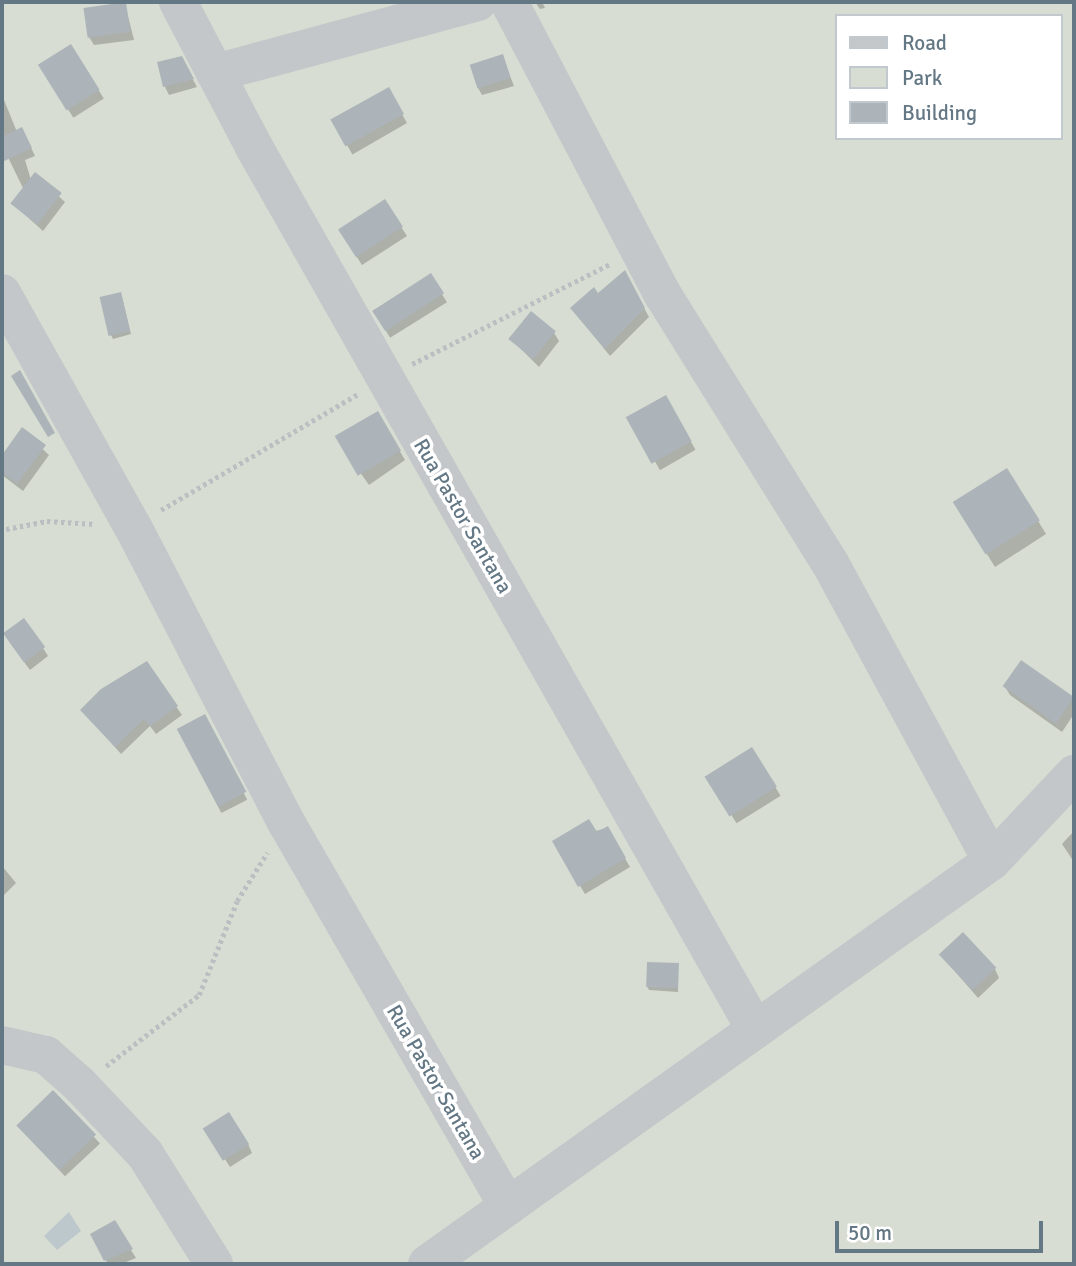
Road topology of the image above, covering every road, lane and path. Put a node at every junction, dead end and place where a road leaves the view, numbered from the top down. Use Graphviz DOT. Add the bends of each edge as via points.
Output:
graph roads {
  1 [pos="178,2"];
  2 [pos="478,2"];
  3 [pos="509,2"];
  4 [pos="215,73"];
  5 [pos="639,250"];
  6 [pos="2,293"];
  7 [pos="385,378"];
  8 [pos="133,527"];
  9 [pos="6,529"];
  10 [pos="1074,774"];
  11 [pos="286,822"];
  12 [pos="992,861"];
  13 [pos="754,1027"];
  14 [pos="2,1045"];
  15 [pos="80,1085"];
  16 [pos="508,1207"];
  17 [pos="214,1264"];
  18 [pos="427,1264"];
  1 -- 4 [label="street, Rua Pastor Santana"];
  2 -- 4 [label="street"];
  3 -- 5 [label="street"];
  4 -- 7 [label="street, Rua Pastor Santana"];
  5 -- 7 [label="path"];
  5 -- 12 [label="street" via="830,563"];
  6 -- 8 [label="street, Rua Pastor Santana"];
  7 -- 8 [label="path"];
  7 -- 13 [label="street, Rua Pastor Santana"];
  8 -- 9 [label="path" via="47,521"];
  8 -- 11 [label="street, Rua Pastor Santana"];
  10 -- 12 [label="street"];
  11 -- 15 [label="path" via="237,901 199,995"];
  11 -- 16 [label="street, Rua Pastor Santana"];
  12 -- 13 [label="street"];
  13 -- 16 [label="street"];
  14 -- 15 [label="street" via="46,1055"];
  15 -- 17 [label="street" via="145,1154"];
  16 -- 18 [label="street"];
}
